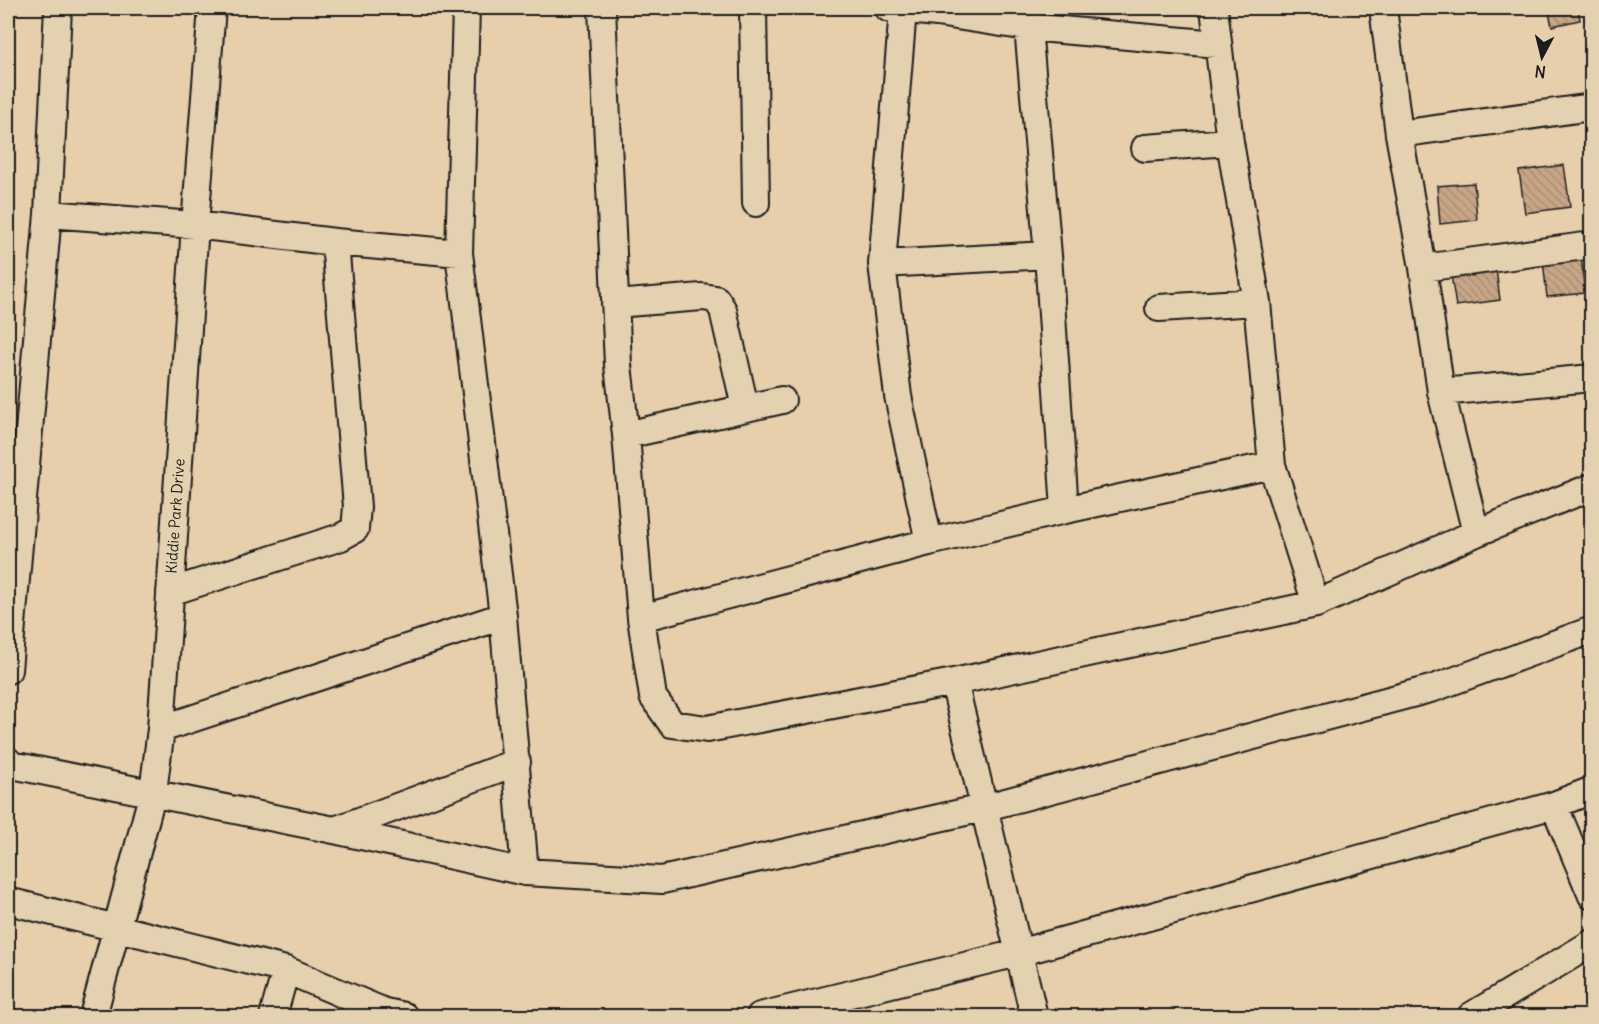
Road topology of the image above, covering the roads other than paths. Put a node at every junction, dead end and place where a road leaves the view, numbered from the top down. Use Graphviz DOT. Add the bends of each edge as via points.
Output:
graph roads {
  1 [pos="58,8"];
  2 [pos="212,8"];
  3 [pos="466,8"];
  4 [pos="602,8"];
  5 [pos="753,8"];
  6 [pos="1214,8"];
  7 [pos="1383,8"];
  8 [pos="895,9"];
  9 [pos="937,10"];
  10 [pos="1028,27"];
  11 [pos="1217,44"];
  12 [pos="1592,107"];
  13 [pos="1399,134"];
  14 [pos="1230,142"];
  15 [pos="1145,148"];
  16 [pos="756,202"];
  17 [pos="48,214"];
  18 [pos="195,225"];
  19 [pos="335,242"];
  20 [pos="1592,245"];
  21 [pos="459,253"];
  22 [pos="1048,255"];
  23 [pos="882,264"];
  24 [pos="1423,268"];
  25 [pos="1257,302"];
  26 [pos="615,304"];
  27 [pos="1158,308"];
  28 [pos="1592,378"];
  29 [pos="1441,392"];
  30 [pos="782,400"];
  31 [pos="745,407"];
  32 [pos="626,435"];
  33 [pos="1272,465"];
  34 [pos="1592,487"];
  35 [pos="1065,510"];
  36 [pos="1476,533"];
  37 [pos="929,543"];
  38 [pos="170,592"];
  39 [pos="1316,604"];
  40 [pos="503,616"];
  41 [pos="641,618"];
  42 [pos="1592,630"];
  43 [pos="8,670"];
  44 [pos="954,682"];
  45 [pos="161,729"];
  46 [pos="8,761"];
  47 [pos="517,762"];
  48 [pos="1592,790"];
  49 [pos="153,792"];
  50 [pos="1554,805"];
  51 [pos="983,808"];
  52 [pos="334,830"];
  53 [pos="525,872"];
  54 [pos="1592,896"];
  55 [pos="8,901"];
  56 [pos="117,928"];
  57 [pos="1592,943"];
  58 [pos="1018,953"];
  59 [pos="286,970"];
  60 [pos="93,1017"];
  61 [pos="273,1017"];
  62 [pos="404,1017"];
  63 [pos="760,1017"];
  64 [pos="1034,1017"];
  65 [pos="1471,1017"];
  1 -- 17 [label="street"];
  2 -- 18 [label="street, Kiddie Park Drive"];
  3 -- 21 [label="street"];
  4 -- 26 [label="street"];
  5 -- 16 [label="street"];
  6 -- 11 [label="street"];
  7 -- 13 [label="street"];
  8 -- 9 [label="street"];
  8 -- 23 [label="street"];
  9 -- 10 [label="street"];
  10 -- 11 [label="street"];
  10 -- 22 [label="street"];
  11 -- 14 [label="street"];
  12 -- 13 [label="street"];
  13 -- 24 [label="street"];
  14 -- 15 [label="street"];
  14 -- 25 [label="street"];
  17 -- 18 [label="street"];
  17 -- 43 [label="street"];
  18 -- 19 [label="street"];
  18 -- 38 [label="street, Kiddie Park Drive"];
  19 -- 21 [label="street"];
  19 -- 38 [label="street" via="357,507 355,529 341,537"];
  20 -- 24 [label="street"];
  21 -- 40 [label="street"];
  22 -- 23 [label="street"];
  22 -- 35 [label="street"];
  23 -- 37 [label="street" via="898,396"];
  24 -- 29 [label="street"];
  25 -- 27 [label="street"];
  25 -- 33 [label="street"];
  26 -- 31 [label="street" via="716,299 723,310"];
  26 -- 32 [label="street"];
  28 -- 29 [label="street"];
  29 -- 36 [label="street"];
  30 -- 31 [label="street"];
  31 -- 32 [label="street"];
  32 -- 41 [label="street"];
  33 -- 35 [label="street"];
  33 -- 39 [label="street"];
  34 -- 36 [label="street"];
  35 -- 37 [label="street"];
  36 -- 39 [label="street"];
  37 -- 41 [label="street"];
  38 -- 45 [label="street, Kiddie Park Drive"];
  39 -- 44 [label="street"];
  40 -- 45 [label="street"];
  40 -- 47 [label="street"];
  41 -- 44 [label="street" via="653,697 672,723 707,729"];
  42 -- 51 [label="street" via="1434,688"];
  44 -- 51 [label="street"];
  45 -- 49 [label="street, Kiddie Park Drive"];
  46 -- 49 [label="street" via="12,765"];
  47 -- 52 [label="street"];
  47 -- 53 [label="street"];
  48 -- 50 [label="street"];
  49 -- 52 [label="street"];
  49 -- 56 [label="street, Kiddie Park Drive"];
  50 -- 54 [label="street"];
  50 -- 58 [label="street"];
  51 -- 53 [label="street" via="662,880"];
  51 -- 58 [label="street"];
  52 -- 53 [label="street"];
  55 -- 56 [label="street"];
  56 -- 59 [label="street"];
  56 -- 60 [label="street, Kiddie Park Drive"];
  57 -- 65 [label="street"];
  58 -- 63 [label="street"];
  58 -- 64 [label="street"];
  59 -- 61 [label="street"];
  59 -- 62 [label="street"];
}
